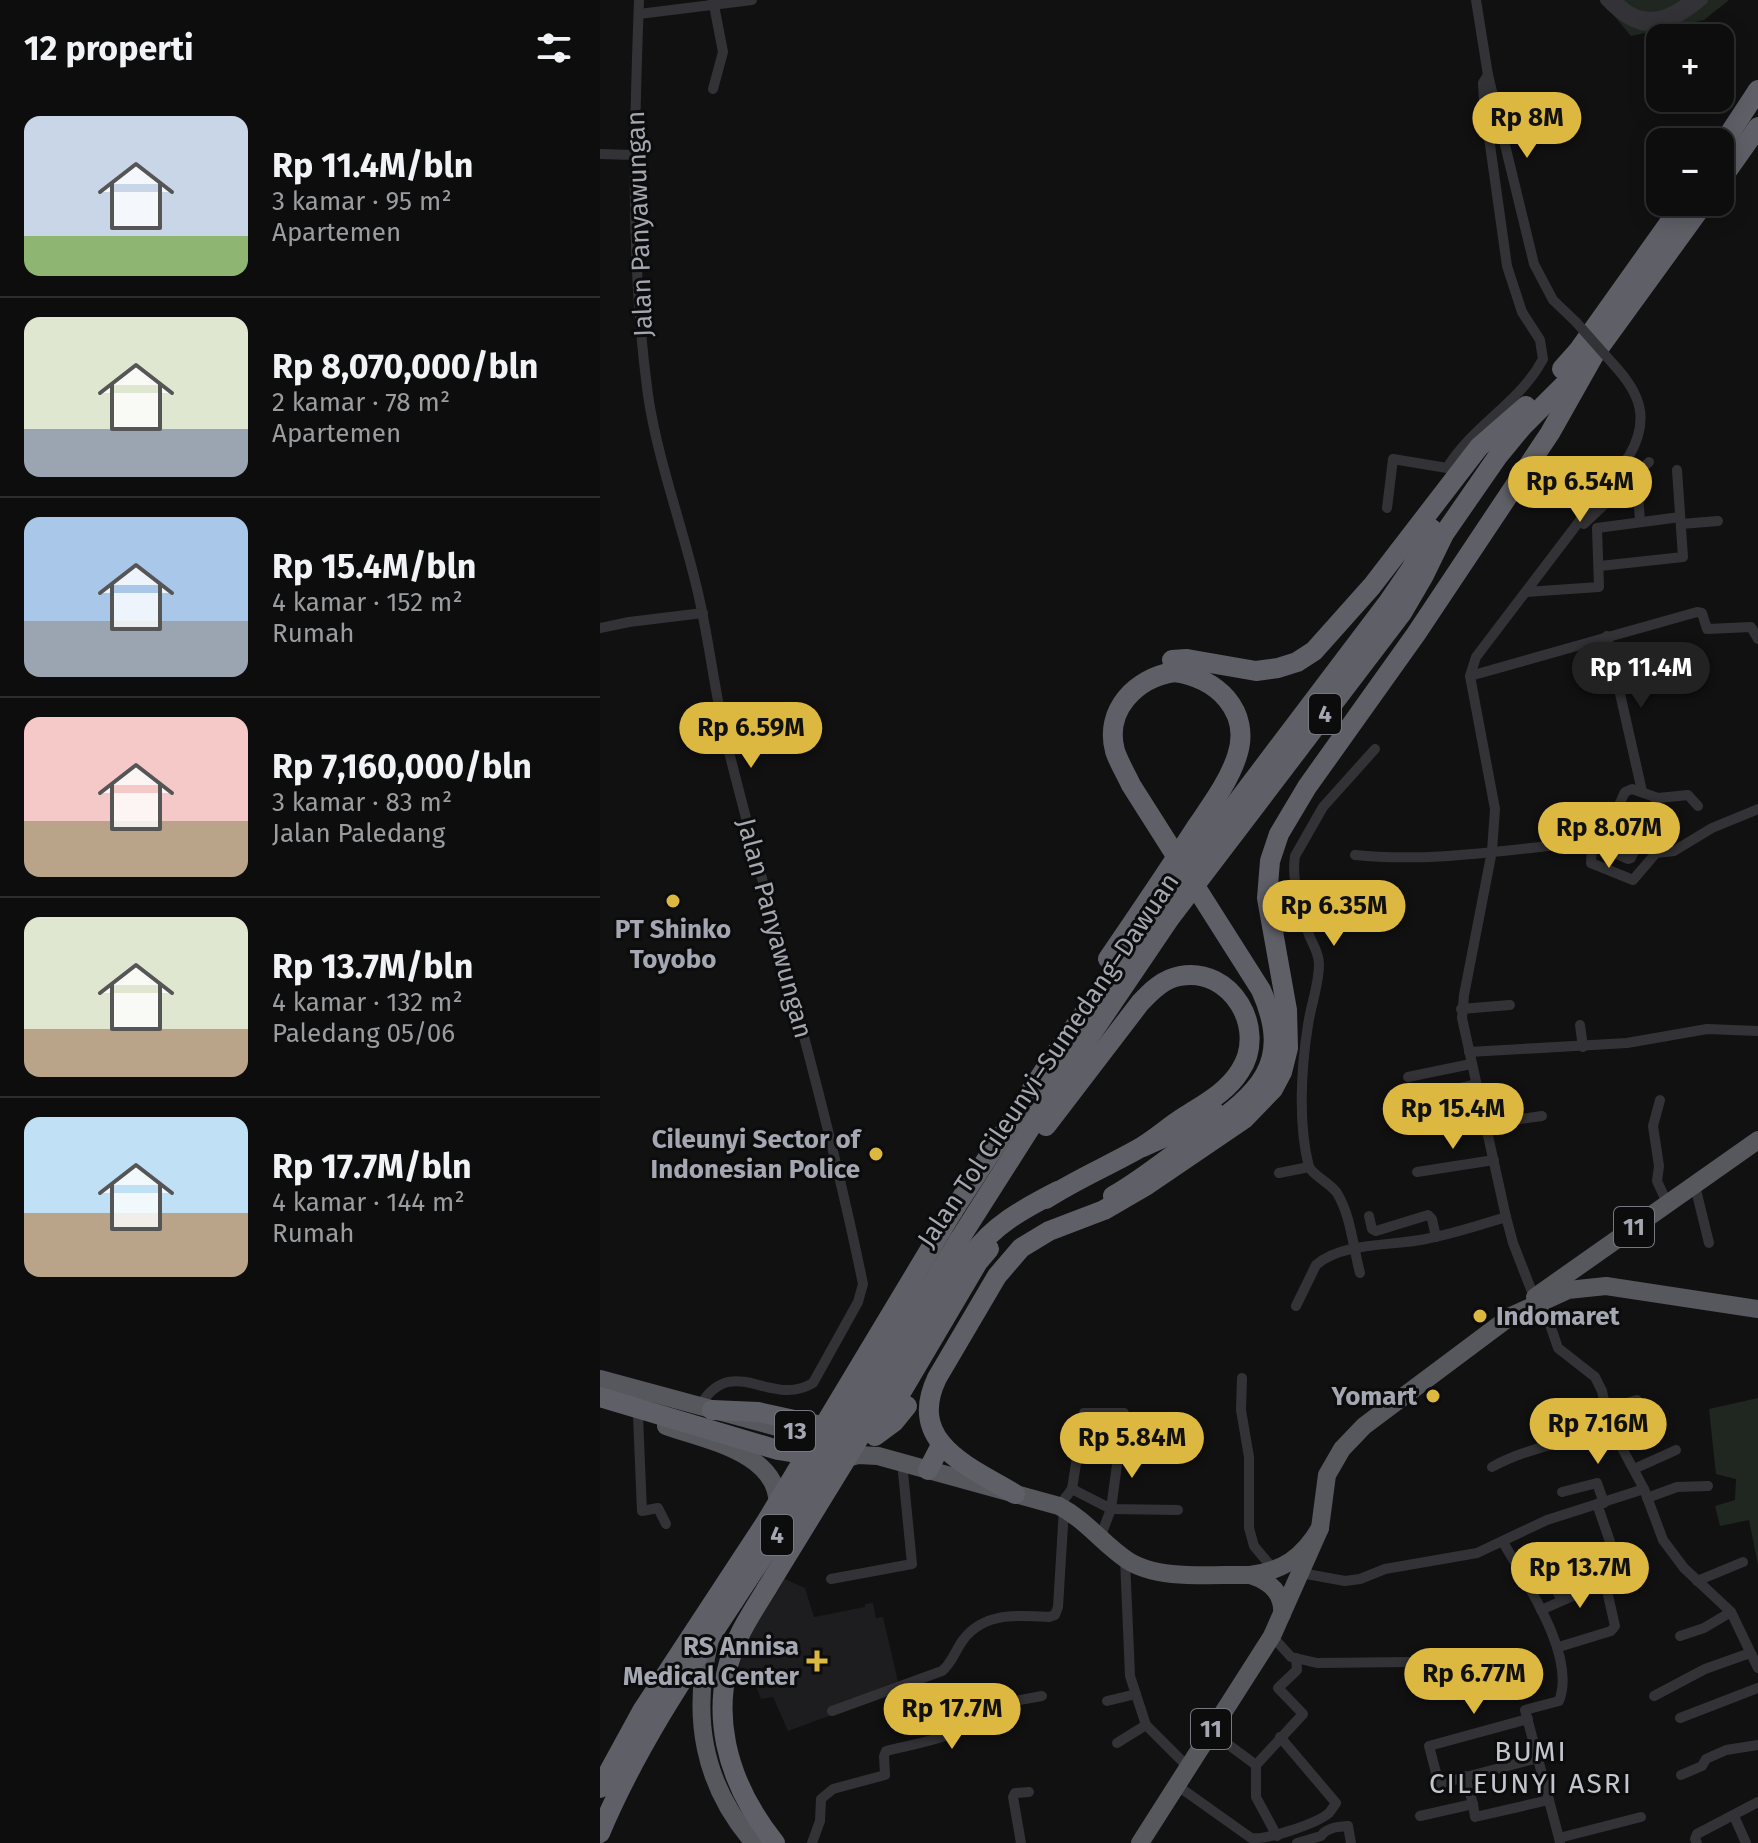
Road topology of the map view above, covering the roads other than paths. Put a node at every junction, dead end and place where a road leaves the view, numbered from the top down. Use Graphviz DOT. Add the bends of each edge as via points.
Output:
graph roads {
  1 [pos="639,0"];
  2 [pos="752,0"];
  3 [pos="1476,0"];
  4 [pos="1605,0"];
  5 [pos="1617,0"];
  6 [pos="1689,0"];
  7 [pos="1703,0"];
  8 [pos="714,2"];
  9 [pos="639,14"];
  10 [pos="1488,75"];
  11 [pos="713,89"];
  12 [pos="1758,90"];
  13 [pos="1758,127"];
  14 [pos="1733,128"];
  15 [pos="600,154"];
  16 [pos="634,155"];
  17 [pos="1734,161"];
  18 [pos="1674,216"];
  19 [pos="1695,216"];
  20 [pos="1594,355"];
  21 [pos="1515,417"];
  22 [pos="1649,462"];
  23 [pos="1677,470"];
  24 [pos="1638,494"];
  25 [pos="1387,508"];
  26 [pos="1640,521"];
  27 [pos="1681,521"];
  28 [pos="1718,521"];
  29 [pos="1562,545"];
  30 [pos="1600,566"];
  31 [pos="1526,592"];
  32 [pos="703,613"];
  33 [pos="600,628"];
  34 [pos="1607,636"];
  35 [pos="1758,639"];
  36 [pos="1173,666"];
  37 [pos="1470,676"];
  38 [pos="1375,749"];
  39 [pos="1642,791"];
  40 [pos="1658,798"];
  41 [pos="1698,806"];
  42 [pos="1758,809"];
  43 [pos="1492,851"];
  44 [pos="1355,855"];
  45 [pos="1102,993"];
  46 [pos="1510,1005"];
  47 [pos="1461,1009"];
  48 [pos="1580,1025"];
  49 [pos="1758,1031"];
  50 [pos="1583,1047"];
  51 [pos="1469,1052"];
  52 [pos="1471,1064"];
  53 [pos="1408,1077"];
  54 [pos="1476,1084"];
  55 [pos="1411,1100"];
  56 [pos="1660,1100"];
  57 [pos="1542,1116"];
  58 [pos="1486,1124"];
  59 [pos="1758,1140"];
  60 [pos="1143,1147"];
  61 [pos="1494,1160"];
  62 [pos="1309,1167"];
  63 [pos="1417,1172"];
  64 [pos="1279,1173"];
  65 [pos="1695,1186"];
  66 [pos="1058,1191"];
  67 [pos="1668,1205"];
  68 [pos="1369,1216"];
  69 [pos="1080,1217"];
  70 [pos="1506,1217"];
  71 [pos="1436,1237"];
  72 [pos="959,1240"];
  73 [pos="1709,1243"];
  74 [pos="1355,1248"];
  75 [pos="1577,1265"];
  76 [pos="1360,1273"];
  77 [pos="1587,1287"];
  78 [pos="1538,1299"];
  79 [pos="1296,1306"];
  80 [pos="1758,1309"];
  81 [pos="933,1375"];
  82 [pos="1242,1378"];
  83 [pos="600,1379"];
  84 [pos="600,1400"];
  85 [pos="1637,1400"];
  86 [pos="1607,1408"];
  87 [pos="706,1409"];
  88 [pos="638,1416"];
  89 [pos="1609,1424"];
  90 [pos="941,1445"];
  91 [pos="876,1446"];
  92 [pos="1676,1450"];
  93 [pos="809,1455"];
  94 [pos="902,1462"];
  95 [pos="1492,1467"];
  96 [pos="1634,1469"];
  97 [pos="928,1470"];
  98 [pos="1708,1486"];
  99 [pos="1072,1489"];
  100 [pos="1562,1492"];
  101 [pos="1015,1494"];
  102 [pos="1646,1494"];
  103 [pos="1600,1504"];
  104 [pos="1061,1507"];
  105 [pos="1111,1509"];
  106 [pos="1178,1510"];
  107 [pos="666,1524"];
  108 [pos="1320,1528"];
  109 [pos="771,1529"];
  110 [pos="1100,1538"];
  111 [pos="1503,1542"];
  112 [pos="1125,1559"];
  113 [pos="1743,1562"];
  114 [pos="1545,1566"];
  115 [pos="1275,1571"];
  116 [pos="1301,1573"];
  117 [pos="1250,1575"];
  118 [pos="831,1579"];
  119 [pos="1697,1581"];
  120 [pos="1605,1582"];
  121 [pos="1561,1599"];
  122 [pos="1541,1610"];
  123 [pos="1731,1612"];
  124 [pos="1282,1614"];
  125 [pos="1272,1636"];
  126 [pos="1680,1636"];
  127 [pos="1562,1646"];
  128 [pos="1754,1655"];
  129 [pos="1296,1658"];
  130 [pos="1413,1662"];
  131 [pos="1758,1668"];
  132 [pos="1758,1688"];
  133 [pos="1136,1694"];
  134 [pos="1042,1696"];
  135 [pos="1654,1696"];
  136 [pos="1107,1701"];
  137 [pos="832,1711"];
  138 [pos="1680,1718"];
  139 [pos="1528,1719"];
  140 [pos="1146,1725"];
  141 [pos="1210,1731"];
  142 [pos="1280,1737"];
  143 [pos="1117,1743"];
  144 [pos="1758,1745"];
  145 [pos="1538,1758"];
  146 [pos="1256,1765"];
  147 [pos="1187,1766"];
  148 [pos="1681,1775"];
  149 [pos="1465,1776"];
  150 [pos="1175,1784"];
  151 [pos="600,1788"];
  152 [pos="1029,1792"];
  153 [pos="1549,1800"];
  154 [pos="1758,1802"];
  155 [pos="1473,1804"];
  156 [pos="1420,1816"];
  157 [pos="1734,1816"];
  158 [pos="1641,1817"];
  159 [pos="600,1833"];
  160 [pos="1277,1836"];
  161 [pos="1559,1840"];
  162 [pos="754,1843"];
  163 [pos="775,1843"];
  164 [pos="812,1843"];
  165 [pos="1021,1843"];
  166 [pos="1140,1843"];
  167 [pos="1297,1843"];
  168 [pos="1351,1843"];
  169 [pos="1697,1843"];
  170 [pos="1746,1843"];
  1 -- 9 [label="street, Jalan Panyawungan"];
  2 -- 8 [label="street"];
  3 -- 10 [label="street"];
  4 -- 7 [label="street" via="1637,26 1657,27"];
  5 -- 6 [label="street" via="1638,16 1652,18"];
  8 -- 9 [label="street"];
  8 -- 11 [label="street" via="723,52"];
  9 -- 16 [label="street, Jalan Panyawungan"];
  10 -- 25 [label="street" via="1484,102 1507,266 1522,312 1540,340 1543,359 1447,468 1393,459"];
  10 -- 29 [label="street, bridge" via="1534,264 1553,300 1632,386 1638,400 1638,441"];
  12 -- 14 [label="highway"];
  13 -- 17 [label="highway"];
  15 -- 16 [label="street"];
  16 -- 32 [label="street, Jalan Panyawungan" via="636,281 649,398"];
  18 -- 21 [label="highway, 4" via="1578,351"];
  19 -- 20 [label="highway, 4"];
  20 -- 45 [label="highway, Jalan Tol Cileunyi–Sumedang–Dawuan / 4" via="1498,456 1444,534 1402,613 1170,918"];
  20 -- 69 [label="highway" via="1550,433 1279,834 1267,898 1287,1010 1288,1048 1282,1072 1260,1106 1235,1126 1135,1193"];
  21 -- 36 [label="highway" via="1479,447 1372,586 1314,651 1297,662 1256,671 1187,659"];
  21 -- 45 [label="highway, Jalan Tol Cileunyi–Sumedang–Dawuan / 4" via="1452,497 1389,601 1209,839"];
  22 -- 29 [label="street"];
  23 -- 27 [label="street"];
  24 -- 26 [label="street"];
  26 -- 27 [label="street"];
  26 -- 30 [label="street" via="1597,528"];
  27 -- 28 [label="street"];
  27 -- 30 [label="street" via="1681,558"];
  29 -- 31 [label="street"];
  30 -- 31 [label="street" via="1599,587"];
  31 -- 37 [label="street" via="1476,657"];
  32 -- 33 [label="street"];
  32 -- 87 [label="street, Jalan Panyawungan" via="727,745 833,1146 863,1284 813,1383 786,1392 723,1381 706,1396"];
  34 -- 35 [label="street" via="1699,612 1707,629 1751,627"];
  34 -- 37 [label="street"];
  34 -- 39 [label="street"];
  36 -- 45 [label="highway" via="1227,696 1240,727 1238,755"];
  36 -- 60 [label="highway, bridge" via="1136,671 1112,694 1101,745 1113,778 1245,985 1261,1024 1262,1042 1252,1075 1229,1100"];
  36 -- 69 [label="highway, bridge" via="1123,700 1113,731 1115,750 1131,785 1261,990 1273,1025 1270,1063 1254,1092 1232,1113"];
  37 -- 43 [label="street" via="1494,803"];
  38 -- 62 [label="street" via="1323,807 1295,856 1301,911 1319,959 1303,1058 1303,1146"];
  39 -- 40 [label="street"];
  39 -- 40 [label="street" via="1625,792 1603,836 1603,848 1631,858"];
  40 -- 41 [label="street" via="1688,795"];
  42 -- 43 [label="street" via="1674,851 1656,853 1633,880 1591,863 1592,846 1587,842"];
  43 -- 44 [label="street"];
  43 -- 47 [label="street"];
  45 -- 72 [label="highway, Jalan Tol Cileunyi–Sumedang–Dawuan / 4" via="1069,1067"];
  45 -- 151 [label="highway, Jalan Tol Cileunyi–Sumedang–Dawuan / 4, bridge" via="953,1211 766,1522 642,1711"];
  46 -- 47 [label="street"];
  47 -- 51 [label="street"];
  48 -- 50 [label="street"];
  49 -- 50 [label="street" via="1707,1029"];
  50 -- 51 [label="street"];
  51 -- 52 [label="street"];
  52 -- 53 [label="street"];
  52 -- 54 [label="street"];
  54 -- 55 [label="street"];
  54 -- 58 [label="street"];
  56 -- 67 [label="street" via="1653,1126 1657,1181"];
  57 -- 58 [label="street"];
  58 -- 61 [label="street"];
  59 -- 65 [label="highway, 11"];
  60 -- 66 [label="highway"];
  60 -- 72 [label="highway, bridge" via="1222,1091 1243,1067 1251,1039 1243,1009 1235,995 1209,978 1179,976 1140,1003"];
  61 -- 63 [label="street"];
  61 -- 70 [label="street"];
  62 -- 64 [label="street"];
  62 -- 74 [label="street" via="1335,1190"];
  65 -- 67 [label="highway, 11"];
  65 -- 73 [label="street"];
  66 -- 87 [label="highway, bridge" via="1015,1223 978,1262 905,1387 883,1413 850,1426"];
  66 -- 163 [label="highway, bridge" via="1008,1218 970,1257 738,1638 723,1713 726,1749 736,1782"];
  67 -- 75 [label="highway, 11"];
  68 -- 71 [label="street" via="1376,1231 1430,1216"];
  69 -- 81 [label="highway" via="1021,1248"];
  70 -- 71 [label="street"];
  70 -- 78 [label="street"];
  71 -- 74 [label="street"];
  72 -- 159 [label="highway, Jalan Tol Cileunyi–Sumedang–Dawuan / 4, bridge" via="657,1721"];
  74 -- 76 [label="street"];
  74 -- 79 [label="street" via="1316,1265"];
  75 -- 77 [label="highway" via="1577,1275"];
  75 -- 78 [label="highway, 11"];
  77 -- 78 [label="highway, 11"];
  77 -- 80 [label="highway, 11"];
  78 -- 86 [label="street" via="1558,1348 1595,1377"];
  78 -- 108 [label="highway, 11" via="1350,1439 1327,1475"];
  81 -- 90 [label="highway" via="928,1414"];
  81 -- 91 [label="highway"];
  82 -- 115 [label="street" via="1249,1528 1254,1546"];
  83 -- 87 [label="highway, 13"];
  84 -- 88 [label="highway, 13"];
  84 -- 93 [label="highway"];
  85 -- 86 [label="street"];
  86 -- 89 [label="street"];
  87 -- 91 [label="highway, 13"];
  88 -- 107 [label="street" via="642,1511 658,1508"];
  88 -- 109 [label="highway, 13" via="722,1446 765,1470 776,1489 778,1510"];
  89 -- 95 [label="street"];
  89 -- 96 [label="street"];
  90 -- 97 [label="highway"];
  90 -- 101 [label="highway"];
  91 -- 94 [label="highway"];
  91 -- 109 [label="highway" via="825,1467 804,1485"];
  92 -- 96 [label="street"];
  94 -- 97 [label="highway"];
  94 -- 118 [label="street" via="912,1564"];
  96 -- 102 [label="street"];
  97 -- 101 [label="highway"];
  98 -- 102 [label="street"];
  99 -- 104 [label="street"];
  99 -- 105 [label="street"];
  99 -- 105 [label="street" via="1084,1413 1124,1413"];
  100 -- 103 [label="street" via="1597,1483"];
  101 -- 104 [label="highway"];
  102 -- 103 [label="street"];
  102 -- 119 [label="street" via="1663,1540"];
  103 -- 111 [label="street" via="1547,1520"];
  103 -- 120 [label="street" via="1618,1565 1617,1573"];
  104 -- 110 [label="highway"];
  104 -- 137 [label="street" via="1055,1615 1009,1614 982,1623 942,1671"];
  105 -- 106 [label="street"];
  105 -- 110 [label="street"];
  108 -- 115 [label="highway" via="1299,1556"];
  108 -- 116 [label="highway, 11"];
  109 -- 162 [label="highway" via="713,1627 701,1698 709,1768 722,1800"];
  110 -- 112 [label="highway"];
  111 -- 116 [label="street" via="1477,1553 1385,1569 1360,1579"];
  111 -- 122 [label="street"];
  112 -- 117 [label="highway" via="1153,1571"];
  112 -- 133 [label="street" via="1129,1663"];
  113 -- 119 [label="street"];
  114 -- 121 [label="street"];
  115 -- 117 [label="highway"];
  116 -- 124 [label="highway, 11"];
  117 -- 124 [label="highway" via="1276,1590"];
  119 -- 123 [label="street"];
  120 -- 121 [label="street"];
  120 -- 127 [label="street" via="1615,1626"];
  121 -- 122 [label="street"];
  122 -- 139 [label="street" via="1565,1686 1559,1701 1525,1710"];
  123 -- 126 [label="street"];
  123 -- 128 [label="street"];
  124 -- 125 [label="highway, 11"];
  125 -- 129 [label="street"];
  125 -- 141 [label="highway, 11"];
  128 -- 131 [label="street"];
  128 -- 135 [label="street" via="1705,1669"];
  129 -- 130 [label="street" via="1317,1663"];
  129 -- 142 [label="street" via="1297,1670 1278,1688 1303,1714"];
  132 -- 138 [label="street"];
  133 -- 136 [label="street"];
  133 -- 140 [label="street"];
  134 -- 164 [label="street" via="987,1706 964,1727 886,1751 885,1775 833,1789 821,1799"];
  139 -- 145 [label="street"];
  139 -- 149 [label="street" via="1429,1746 1439,1784"];
  140 -- 143 [label="street"];
  140 -- 147 [label="street"];
  141 -- 146 [label="street"];
  141 -- 147 [label="highway, 11"];
  142 -- 146 [label="street"];
  142 -- 160 [label="street" via="1336,1803 1330,1813"];
  144 -- 148 [label="street" via="1726,1750"];
  145 -- 149 [label="street"];
  145 -- 153 [label="street"];
  146 -- 160 [label="street" via="1256,1797"];
  147 -- 150 [label="highway, 11"];
  149 -- 155 [label="street"];
  150 -- 160 [label="street" via="1251,1838"];
  150 -- 166 [label="highway, 11"];
  152 -- 165 [label="street" via="1013,1797"];
  153 -- 155 [label="street" via="1475,1817"];
  153 -- 161 [label="street"];
  154 -- 157 [label="street"];
  155 -- 156 [label="street"];
  157 -- 169 [label="street" via="1697,1834"];
  157 -- 170 [label="street"];
  158 -- 161 [label="street"];
  167 -- 168 [label="street" via="1348,1826"];
}
